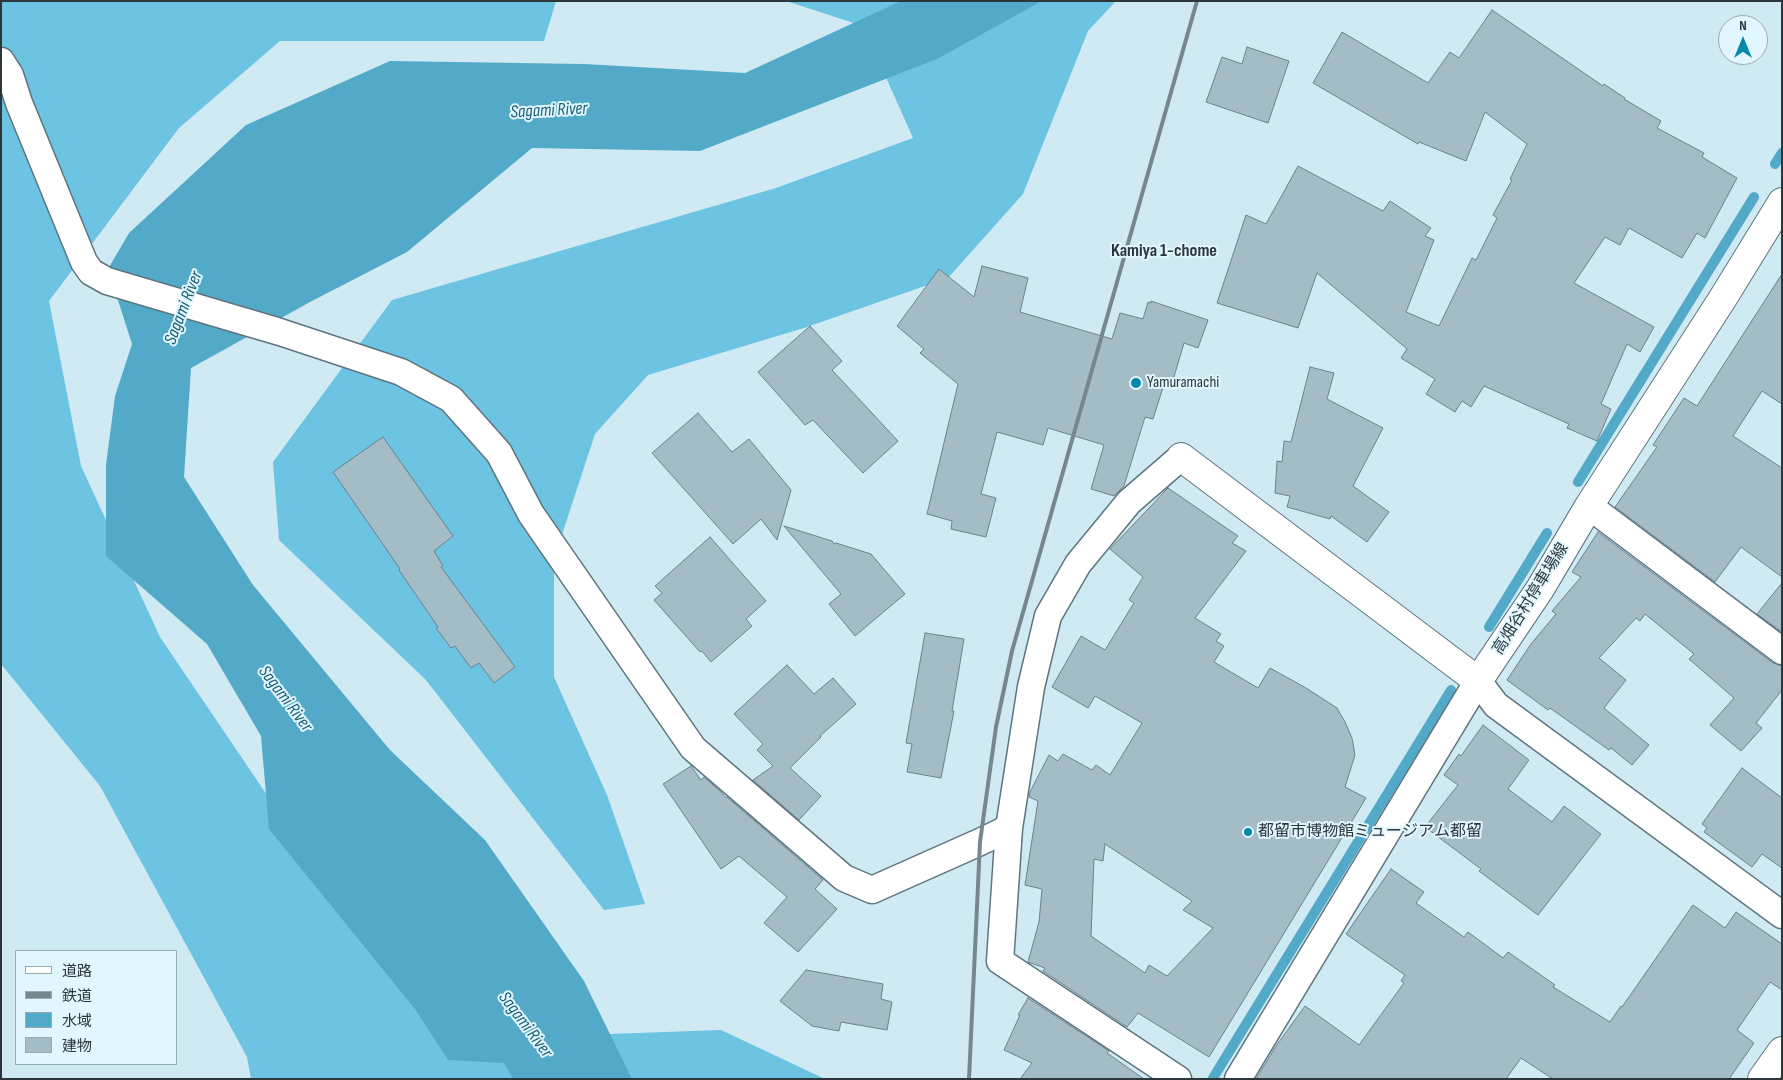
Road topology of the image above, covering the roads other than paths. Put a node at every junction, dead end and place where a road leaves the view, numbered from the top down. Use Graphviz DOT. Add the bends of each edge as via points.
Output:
graph roads {
  1 [pos="1,61"];
  2 [pos="1782,202"];
  3 [pos="1181,458"];
  4 [pos="1589,506"];
  5 [pos="1782,651"];
  6 [pos="1478,681"];
  7 [pos="1008,828"];
  8 [pos="1782,915"];
  9 [pos="1782,1051"];
  10 [pos="1178,1079"];
  11 [pos="1238,1079"];
  12 [pos="1762,1079"];
  1 -- 7 [label="street" via="10,75 84,262 91,272 107,281 401,372 451,399 499,453 531,514 693,748 844,878 872,890"];
  2 -- 4 [label="main road, 高畑谷村停車場線"];
  3 -- 6 [label="main road"];
  3 -- 7 [label="street" via="1129,502 1078,564 1048,616 1031,687"];
  4 -- 5 [label="street"];
  4 -- 6 [label="main road, 高畑谷村停車場線" via="1540,589"];
  6 -- 8 [label="street" via="1496,705"];
  6 -- 11 [label="street"];
  7 -- 10 [label="street" via="1000,960"];
  9 -- 12 [label="main road"];
}
